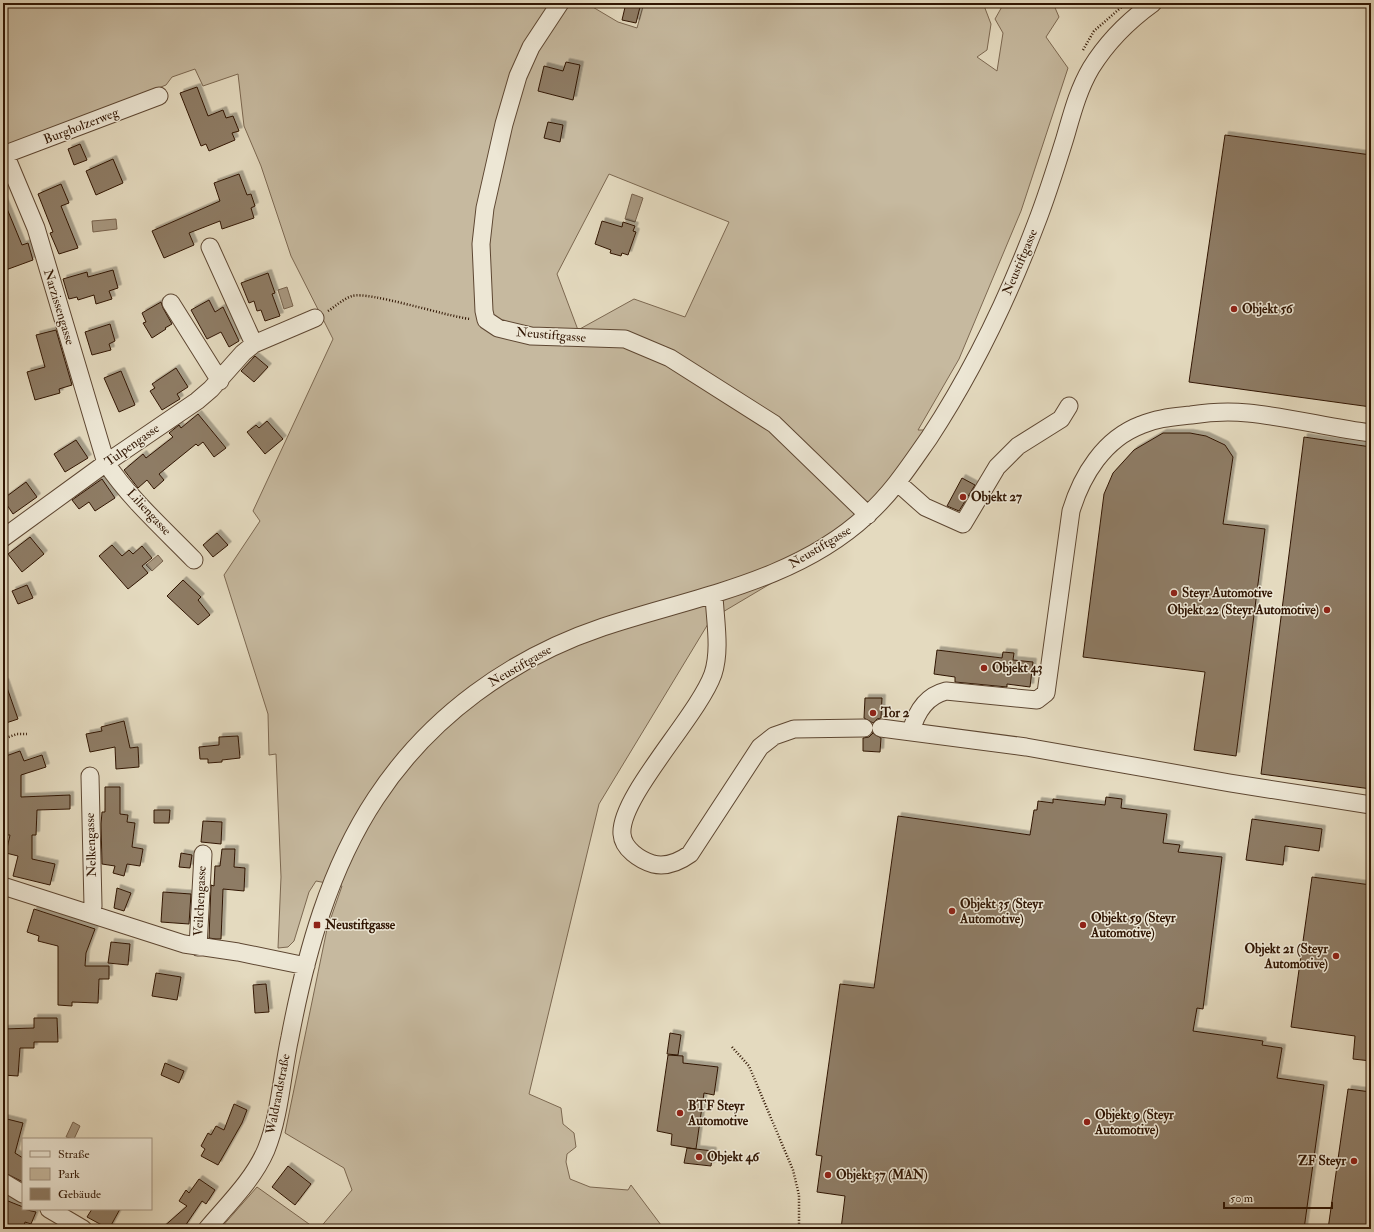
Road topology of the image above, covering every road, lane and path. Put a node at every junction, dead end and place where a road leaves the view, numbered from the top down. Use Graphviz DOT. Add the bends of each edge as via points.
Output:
graph roads {
  1 [pos="560,3"];
  2 [pos="1126,3"];
  3 [pos="1153,3"];
  4 [pos="1082,51"];
  5 [pos="159,96"];
  6 [pos="4,155"];
  7 [pos="210,247"];
  8 [pos="342,301"];
  9 [pos="171,303"];
  10 [pos="315,318"];
  11 [pos="486,320"];
  12 [pos="254,344"];
  13 [pos="220,381"];
  14 [pos="1069,406"];
  15 [pos="1371,433"];
  16 [pos="106,463"];
  17 [pos="898,483"];
  18 [pos="868,515"];
  19 [pos="3,538"];
  20 [pos="194,560"];
  21 [pos="714,595"];
  22 [pos="864,728"];
  23 [pos="881,728"];
  24 [pos="911,732"];
  25 [pos="28,734"];
  26 [pos="3,739"];
  27 [pos="90,776"];
  28 [pos="1371,805"];
  29 [pos="203,854"];
  30 [pos="3,886"];
  31 [pos="91,913"];
  32 [pos="198,947"];
  33 [pos="306,966"];
  34 [pos="732,1047"];
  35 [pos="3,1182"];
  36 [pos="22,1193"];
  37 [pos="51,1210"];
  38 [pos="83,1229"];
  39 [pos="207,1229"];
  40 [pos="799,1229"];
  1 -- 11 [label="street" via="531,47 518,76 500,139 484,208 481,244"];
  2 -- 4 [label="path" via="1094,31"];
  3 -- 17 [label="street, Neustiftgasse" via="1122,29 1091,68 1076,102 1042,207 1008,292 958,390"];
  5 -- 6 [label="street, Burgholzerweg"];
  6 -- 16 [label="street, Narzissengasse" via="36,228"];
  7 -- 12 [label="street"];
  8 -- 11 [label="path" via="352,296 368,296 447,316"];
  9 -- 13 [label="street"];
  10 -- 12 [label="street, Tulpengasse"];
  11 -- 18 [label="street, Neustiftgasse" via="498,328 531,336 625,339 670,358 774,424"];
  12 -- 13 [label="street, Tulpengasse" via="243,353"];
  13 -- 16 [label="street, Tulpengasse" via="197,401"];
  14 -- 17 [label="street" via="1061,419 1018,446 997,467 963,524 925,507"];
  15 -- 24 [label="street" via="1227,411 1167,418 1141,425 1120,436 1105,449 1088,471 1077,491 1071,511 1046,693 1037,700 954,691 936,693 919,711"];
  16 -- 19 [label="street, Tulpengasse"];
  16 -- 20 [label="street, Liliengasse" via="155,520"];
  17 -- 18 [label="street, Neustiftgasse"];
  18 -- 21 [label="street, Neustiftgasse" via="816,552 766,576"];
  21 -- 22 [label="street" via="717,659 712,675 692,712 630,805 622,835 632,852 645,861 659,865 681,860 690,854 760,747 774,736 794,729"];
  21 -- 33 [label="street, Neustiftgasse" via="603,627 553,647 498,677 449,715 418,744 397,770 350,842 324,902"];
  23 -- 24 [label="street"];
  24 -- 28 [label="street" via="1026,747"];
  25 -- 26 [label="path" via="17,734"];
  27 -- 31 [label="street, Nelkengasse" via="93,906"];
  29 -- 32 [label="street, Veilchengasse"];
  30 -- 31 [label="street"];
  31 -- 32 [label="street"];
  32 -- 33 [label="street" via="238,952"];
  33 -- 39 [label="street, Waldrandstraße" via="293,1018 275,1121 267,1147 248,1181"];
  34 -- 40 [label="path" via="749,1066 793,1170 799,1195"];
  35 -- 36 [label="street"];
  37 -- 38 [label="street"];
}
